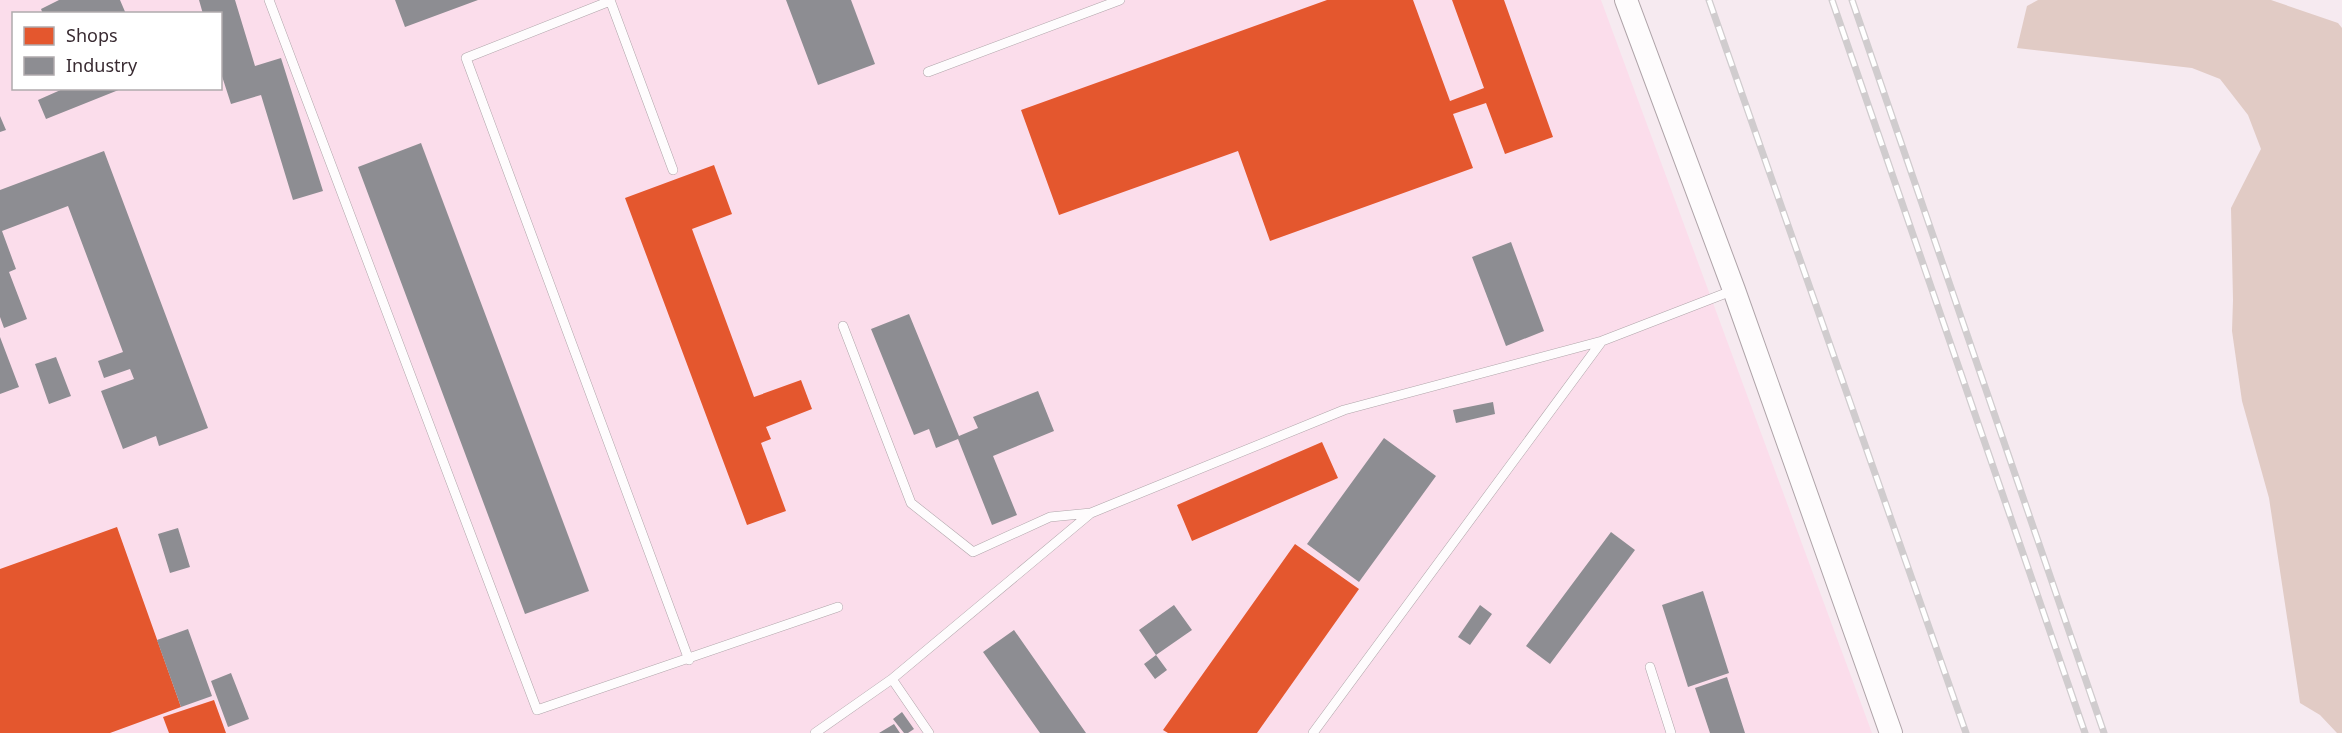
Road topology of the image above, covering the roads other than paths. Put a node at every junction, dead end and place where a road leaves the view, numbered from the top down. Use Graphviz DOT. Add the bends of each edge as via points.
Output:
graph roads {
  1 [pos="269,0"];
  2 [pos="1120,0"];
  3 [pos="1626,0"];
  4 [pos="610,1"];
  5 [pos="928,72"];
  6 [pos="673,170"];
  7 [pos="1734,290"];
  8 [pos="843,326"];
  9 [pos="1602,341"];
  10 [pos="1090,513"];
  11 [pos="838,607"];
  12 [pos="689,660"];
  13 [pos="1650,667"];
  14 [pos="892,680"];
  15 [pos="815,733"];
  16 [pos="929,733"];
  17 [pos="1313,733"];
  18 [pos="1671,733"];
  19 [pos="1891,733"];
  1 -- 12 [label="lane" via="537,710"];
  2 -- 5 [label="lane"];
  3 -- 7 [label="street"];
  4 -- 6 [label="lane"];
  4 -- 12 [label="lane" via="466,58"];
  7 -- 9 [label="lane"];
  7 -- 19 [label="street"];
  8 -- 10 [label="lane" via="911,503 973,552 1050,517"];
  9 -- 10 [label="lane" via="1344,410"];
  9 -- 17 [label="lane"];
  10 -- 14 [label="lane"];
  11 -- 12 [label="lane"];
  13 -- 18 [label="lane"];
  14 -- 15 [label="lane"];
  14 -- 16 [label="lane"];
}
